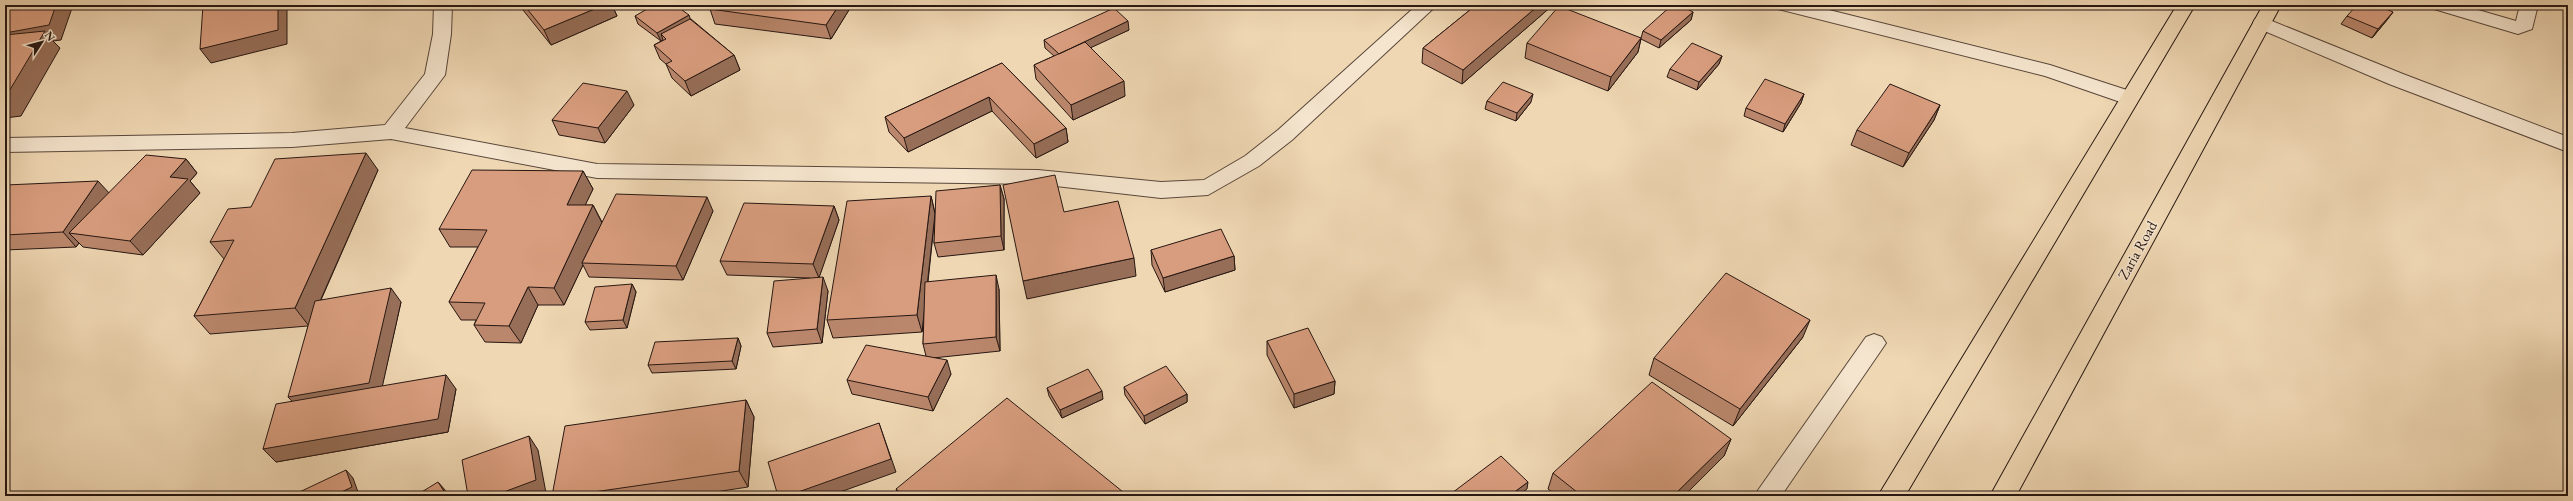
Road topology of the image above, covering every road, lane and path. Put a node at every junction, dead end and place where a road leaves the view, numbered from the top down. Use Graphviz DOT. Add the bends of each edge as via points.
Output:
graph roads {
  1 [pos="443,5"];
  2 [pos="1428,5"];
  3 [pos="1784,5"];
  4 [pos="2186,5"];
  5 [pos="2441,5"];
  6 [pos="2530,5"];
  7 [pos="2267,14"];
  8 [pos="2129,98"];
  9 [pos="391,132"];
  10 [pos="5,145"];
  11 [pos="2568,145"];
  12 [pos="1874,343"];
  13 [pos="1767,496"];
  14 [pos="1891,496"];
  15 [pos="2003,496"];
  1 -- 9 [label="street" via="442,34 435,75"];
  2 -- 9 [label="street" via="1285,135 1252,161 1208,187 1161,190 1038,177 597,170"];
  3 -- 8 [label="street" via="2050,71"];
  4 -- 8 [label="highway"];
  5 -- 6 [label="street" via="2518,28 2525,25"];
  7 -- 11 [label="street" via="2396,79"];
  7 -- 15 [label="highway, Zaria Road"];
  8 -- 14 [label="highway"];
  9 -- 10 [label="street" via="292,140"];
  12 -- 13 [label="street"];
}
